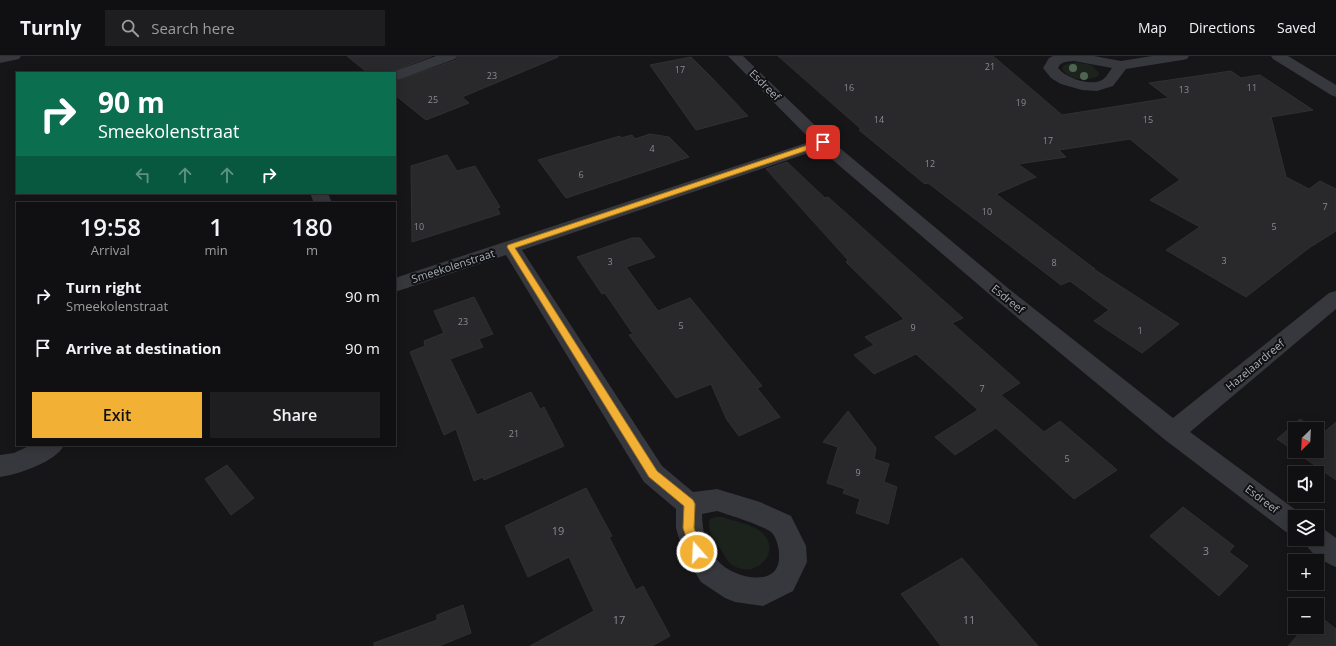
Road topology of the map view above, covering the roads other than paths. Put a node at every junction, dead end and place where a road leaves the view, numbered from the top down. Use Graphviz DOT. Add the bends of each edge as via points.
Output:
graph roads {
  1 [pos="14,56"];
  2 [pos="450,56"];
  3 [pos="736,56"];
  4 [pos="1182,56"];
  5 [pos="1278,56"];
  6 [pos="0,59"];
  7 [pos="1122,65"];
  8 [pos="396,76"];
  9 [pos="1336,92"];
  10 [pos="823,142"];
  11 [pos="511,247"];
  12 [pos="396,285"];
  13 [pos="1336,298"];
  14 [pos="1173,432"];
  15 [pos="50,446"];
  16 [pos="0,466"];
  17 [pos="689,504"];
  18 [pos="1288,519"];
  19 [pos="1324,545"];
  20 [pos="1336,554"];
  1 -- 6 [label="street"];
  2 -- 8 [label="street"];
  3 -- 10 [label="street, Esdreef"];
  4 -- 7 [label="street"];
  5 -- 9 [label="street"];
  10 -- 11 [label="street, Smeekolenstraat"];
  10 -- 14 [label="street, Esdreef" via="1002,294"];
  11 -- 12 [label="street, Smeekolenstraat"];
  11 -- 17 [label="street" via="653,474"];
  13 -- 14 [label="street, Hazelaardreef"];
  14 -- 18 [label="street, Esdreef"];
  15 -- 16 [label="street" via="36,454"];
  17 -- 17 [label="street" via="689,528 697,552 711,573 735,588 763,592 783,582 793,562 792,546 782,525 751,510 717,500"];
  19 -- 20 [label="street"];
}
